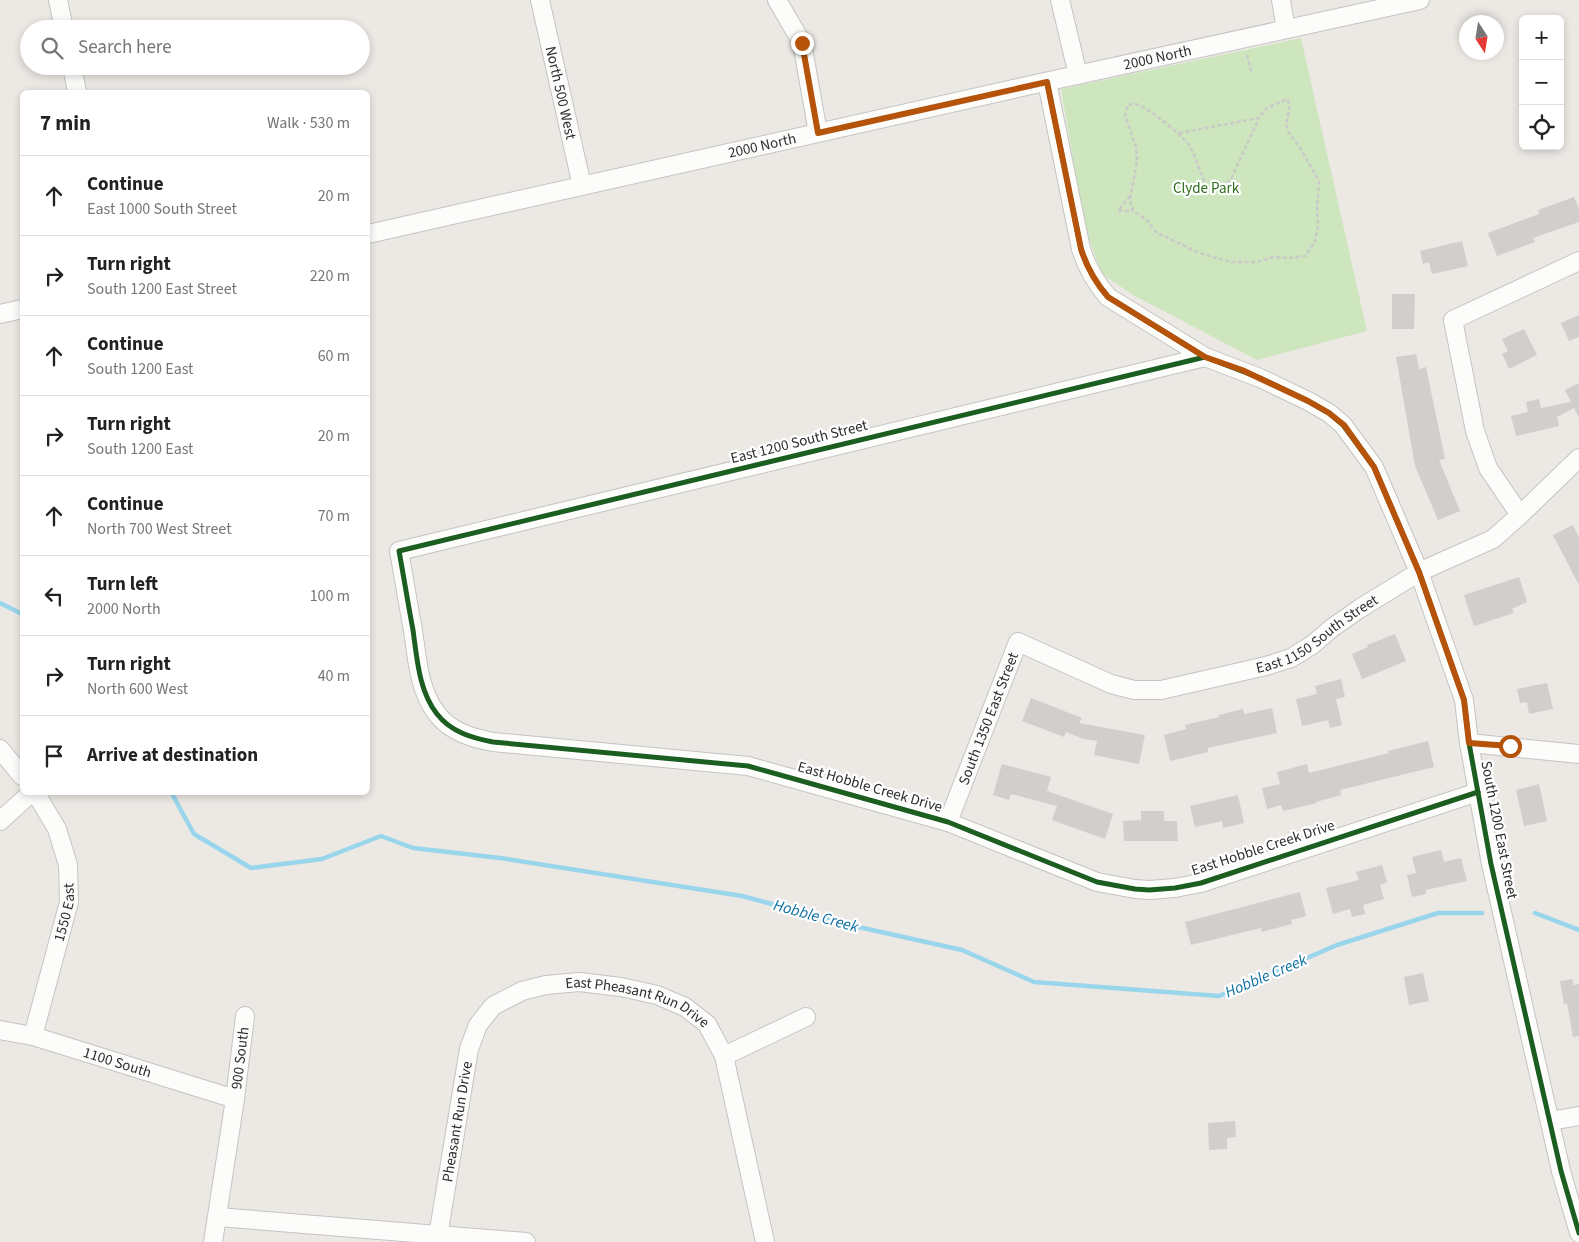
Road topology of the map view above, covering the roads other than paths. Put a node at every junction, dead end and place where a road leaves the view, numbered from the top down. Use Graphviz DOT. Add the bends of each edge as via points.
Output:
graph roads {
  1 [pos="58,0"];
  2 [pos="540,0"];
  3 [pos="777,0"];
  4 [pos="1060,0"];
  5 [pos="1281,0"];
  6 [pos="1420,0"];
  7 [pos="62,20"];
  8 [pos="1286,30"];
  9 [pos="74,75"];
  10 [pos="1078,75"];
  11 [pos="1047,82"];
  12 [pos="77,90"];
  13 [pos="818,133"];
  14 [pos="582,186"];
  15 [pos="370,234"];
  16 [pos="1579,261"];
  17 [pos="20,309"];
  18 [pos="0,314"];
  19 [pos="1205,357"];
  20 [pos="1579,459"];
  21 [pos="1520,515"];
  22 [pos="399,551"];
  23 [pos="1419,572"];
  24 [pos="1018,642"];
  25 [pos="1469,743"];
  26 [pos="0,749"];
  27 [pos="1579,754"];
  28 [pos="20,774"];
  29 [pos="1478,792"];
  30 [pos="29,795"];
  31 [pos="38,795"];
  32 [pos="0,821"];
  33 [pos="948,822"];
  34 [pos="492,1006"];
  35 [pos="244,1016"];
  36 [pos="806,1017"];
  37 [pos="0,1030"];
  38 [pos="33,1036"];
  39 [pos="724,1056"];
  40 [pos="235,1099"];
  41 [pos="1579,1116"];
  42 [pos="1550,1122"];
  43 [pos="218,1217"];
  44 [pos="1579,1233"];
  45 [pos="438,1238"];
  46 [pos="213,1242"];
  47 [pos="526,1242"];
  48 [pos="765,1242"];
  1 -- 7 [label="street"];
  2 -- 14 [label="street, North 500 West"];
  3 -- 13 [label="street" via="802,43"];
  4 -- 10 [label="street"];
  5 -- 8 [label="street"];
  6 -- 8 [label="street, 2000 North"];
  8 -- 10 [label="street, 2000 North"];
  9 -- 12 [label="street"];
  10 -- 11 [label="street, 2000 North"];
  11 -- 13 [label="street, 2000 North"];
  11 -- 19 [label="street, South 1200 East Street" via="1078,240 1088,269 1108,297"];
  13 -- 14 [label="street, 2000 North"];
  14 -- 15 [label="street, 2000 North"];
  16 -- 21 [label="street" via="1454,320 1475,432 1488,468"];
  17 -- 18 [label="street"];
  19 -- 22 [label="street, East 1200 South Street"];
  19 -- 23 [label="street, South 1200 East Street" via="1242,370 1308,401 1344,425 1374,467"];
  20 -- 21 [label="street, East 1150 South Street"];
  21 -- 23 [label="street, East 1150 South Street" via="1492,539"];
  22 -- 33 [label="street, East Hobble Creek Drive" via="426,696 437,714 453,729 472,738 494,742 748,766"];
  23 -- 24 [label="street, East 1150 South Street" via="1359,609 1291,658 1161,690 1134,690 1112,684"];
  23 -- 25 [label="street, South 1200 East Street" via="1464,700"];
  24 -- 33 [label="street, South 1350 East Street"];
  25 -- 27 [label="street"];
  25 -- 29 [label="street, South 1200 East Street"];
  26 -- 28 [label="street"];
  29 -- 33 [label="street, East Hobble Creek Drive" via="1200,883 1149,890 1097,882"];
  29 -- 42 [label="street, South 1200 East Street" via="1491,864"];
  30 -- 32 [label="street"];
  31 -- 38 [label="street, 1550 East" via="57,829 68,865 69,902"];
  34 -- 39 [label="street, East Pheasant Run Drive" via="546,985 579,982 621,987 657,995 685,1007 706,1024"];
  34 -- 45 [label="street, Pheasant Run Drive" via="478,1024 469,1049"];
  35 -- 40 [label="street, 900 South"];
  36 -- 39 [label="street"];
  37 -- 38 [label="street, 1100 South"];
  38 -- 40 [label="street, 1100 South"];
  39 -- 48 [label="street, East Pheasant Run Drive"];
  40 -- 43 [label="street, 900 South"];
  41 -- 42 [label="street"];
  42 -- 44 [label="street, South 1200 East Street"];
  43 -- 45 [label="street"];
  43 -- 46 [label="street, 900 South"];
  45 -- 47 [label="street"];
}
